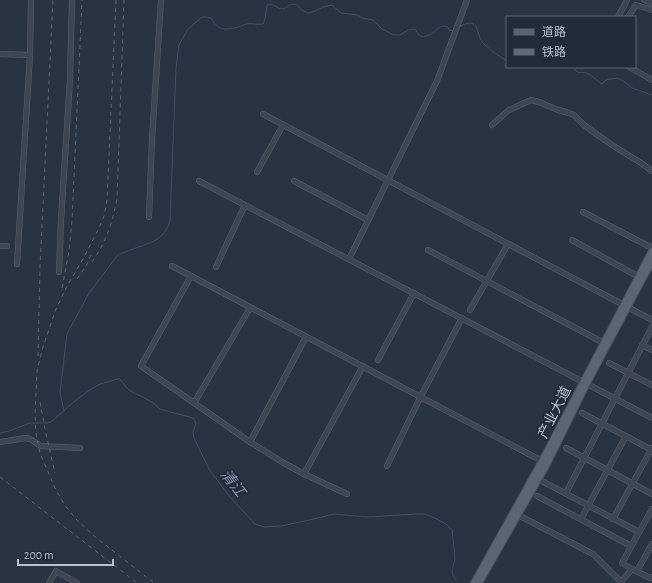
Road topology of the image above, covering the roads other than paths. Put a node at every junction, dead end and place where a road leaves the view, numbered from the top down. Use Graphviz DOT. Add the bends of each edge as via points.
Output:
graph roads {
  1 [pos="31,0"];
  2 [pos="72,0"];
  3 [pos="161,0"];
  4 [pos="467,0"];
  5 [pos="627,0"];
  6 [pos="644,0"];
  7 [pos="652,3"];
  8 [pos="652,10"];
  9 [pos="619,16"];
  10 [pos="629,16"];
  11 [pos="0,54"];
  12 [pos="30,55"];
  13 [pos="632,68"];
  14 [pos="652,80"];
  15 [pos="263,114"];
  16 [pos="283,125"];
  17 [pos="492,125"];
  18 [pos="652,171"];
  19 [pos="257,172"];
  20 [pos="388,180"];
  21 [pos="199,181"];
  22 [pos="294,181"];
  23 [pos="245,205"];
  24 [pos="583,212"];
  25 [pos="148,217"];
  26 [pos="368,220"];
  27 [pos="572,240"];
  28 [pos="508,244"];
  29 [pos="0,246"];
  30 [pos="7,246"];
  31 [pos="428,250"];
  32 [pos="652,250"];
  33 [pos="349,259"];
  34 [pos="652,261"];
  35 [pos="17,264"];
  36 [pos="172,266"];
  37 [pos="216,267"];
  38 [pos="59,272"];
  39 [pos="191,276"];
  40 [pos="639,277"];
  41 [pos="486,281"];
  42 [pos="414,293"];
  43 [pos="626,306"];
  44 [pos="250,308"];
  45 [pos="470,310"];
  46 [pos="462,318"];
  47 [pos="652,320"];
  48 [pos="652,327"];
  49 [pos="306,337"];
  50 [pos="604,343"];
  51 [pos="642,345"];
  52 [pos="652,350"];
  53 [pos="378,360"];
  54 [pos="609,362"];
  55 [pos="363,366"];
  56 [pos="628,373"];
  57 [pos="585,382"];
  58 [pos="652,385"];
  59 [pos="421,396"];
  60 [pos="615,398"];
  61 [pos="194,403"];
  62 [pos="582,413"];
  63 [pos="652,418"];
  64 [pos="602,423"];
  65 [pos="626,436"];
  66 [pos="0,442"];
  67 [pos="250,442"];
  68 [pos="80,448"];
  69 [pos="566,448"];
  70 [pos="652,449"];
  71 [pos="584,458"];
  72 [pos="544,462"];
  73 [pos="387,466"];
  74 [pos="608,470"];
  75 [pos="304,474"];
  76 [pos="538,479"];
  77 [pos="633,483"];
  78 [pos="566,493"];
  79 [pos="347,494"];
  80 [pos="652,494"];
  81 [pos="537,496"];
  82 [pos="589,506"];
  83 [pos="652,509"];
  84 [pos="518,515"];
  85 [pos="581,519"];
  86 [pos="613,519"];
  87 [pos="639,532"];
  88 [pos="652,544"];
  89 [pos="631,546"];
  90 [pos="634,570"];
  91 [pos="652,577"];
  92 [pos="49,583"];
  93 [pos="77,583"];
  94 [pos="474,583"];
  95 [pos="479,583"];
  1 -- 12 [label="street"];
  2 -- 38 [label="street"];
  3 -- 25 [label="street"];
  4 -- 20 [label="street" via="437,81"];
  5 -- 9 [label="street"];
  6 -- 7 [label="street"];
  8 -- 10 [label="street" via="636,4"];
  11 -- 12 [label="street"];
  12 -- 35 [label="street"];
  13 -- 14 [label="street"];
  15 -- 16 [label="street"];
  16 -- 19 [label="street"];
  16 -- 20 [label="street"];
  17 -- 18 [label="street" via="509,110 534,100 574,115 599,136"];
  20 -- 26 [label="street"];
  20 -- 28 [label="street"];
  21 -- 23 [label="street"];
  22 -- 26 [label="street"];
  23 -- 33 [label="street"];
  23 -- 37 [label="street"];
  24 -- 32 [label="street"];
  26 -- 33 [label="street"];
  27 -- 40 [label="street"];
  28 -- 41 [label="street"];
  28 -- 43 [label="street"];
  29 -- 30 [label="street"];
  31 -- 41 [label="street"];
  32 -- 40 [label="main road, 产业大道"];
  33 -- 42 [label="street"];
  34 -- 43 [label="main road, 产业大道"];
  36 -- 39 [label="street"];
  39 -- 44 [label="street"];
  39 -- 61 [label="street" via="141,366"];
  40 -- 43 [label="main road, 产业大道"];
  41 -- 45 [label="street"];
  41 -- 50 [label="street"];
  42 -- 46 [label="street"];
  42 -- 53 [label="street"];
  43 -- 47 [label="street"];
  43 -- 50 [label="main road, 产业大道"];
  43 -- 57 [label="main road, 产业大道"];
  44 -- 49 [label="street"];
  44 -- 61 [label="street"];
  46 -- 57 [label="street"];
  46 -- 59 [label="street"];
  48 -- 51 [label="street"];
  49 -- 55 [label="street"];
  49 -- 67 [label="street"];
  50 -- 57 [label="main road, 产业大道"];
  51 -- 52 [label="street"];
  51 -- 56 [label="street"];
  54 -- 56 [label="street"];
  55 -- 59 [label="street"];
  55 -- 75 [label="street"];
  56 -- 58 [label="street"];
  56 -- 60 [label="street"];
  57 -- 60 [label="street"];
  57 -- 72 [label="main road, 产业大道"];
  59 -- 72 [label="street"];
  59 -- 73 [label="street"];
  60 -- 63 [label="street"];
  60 -- 64 [label="street"];
  61 -- 67 [label="street"];
  62 -- 64 [label="street"];
  64 -- 65 [label="street"];
  64 -- 71 [label="street"];
  65 -- 70 [label="street"];
  65 -- 74 [label="street"];
  66 -- 68 [label="street" via="26,438 41,446"];
  67 -- 75 [label="street"];
  69 -- 71 [label="street"];
  70 -- 77 [label="street"];
  71 -- 74 [label="street"];
  71 -- 78 [label="street"];
  72 -- 76 [label="main road, 产业大道"];
  72 -- 94 [label="main road, 产业大道"];
  74 -- 77 [label="street"];
  74 -- 82 [label="street"];
  75 -- 79 [label="street"];
  76 -- 78 [label="street"];
  76 -- 84 [label="main road, 产业大道"];
  77 -- 80 [label="street"];
  77 -- 86 [label="street"];
  78 -- 82 [label="street"];
  81 -- 85 [label="street"];
  82 -- 85 [label="street"];
  82 -- 86 [label="street"];
  83 -- 87 [label="street"];
  84 -- 90 [label="street" via="593,554 621,582"];
  84 -- 95 [label="main road, 产业大道"];
  85 -- 89 [label="street"];
  86 -- 87 [label="street"];
  87 -- 89 [label="street"];
  88 -- 90 [label="street"];
  89 -- 90 [label="street" via="622,563"];
  90 -- 91 [label="street"];
  92 -- 93 [label="street" via="56,571"];
}
